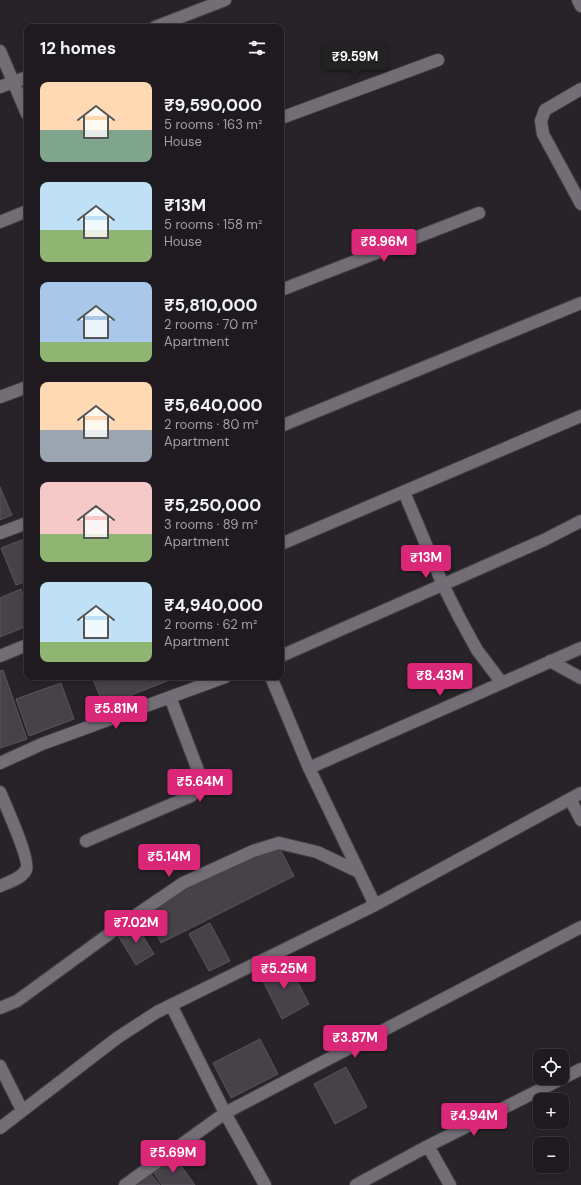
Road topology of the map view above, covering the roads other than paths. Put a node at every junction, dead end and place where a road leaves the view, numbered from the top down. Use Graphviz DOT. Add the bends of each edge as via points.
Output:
graph roads {
  1 [pos="225,0"];
  2 [pos="578,0"];
  3 [pos="581,6"];
  4 [pos="164,24"];
  5 [pos="0,51"];
  6 [pos="438,60"];
  7 [pos="24,78"];
  8 [pos="13,82"];
  9 [pos="0,87"];
  10 [pos="581,88"];
  11 [pos="24,107"];
  12 [pos="284,117"];
  13 [pos="581,204"];
  14 [pos="24,212"];
  15 [pos="479,213"];
  16 [pos="0,222"];
  17 [pos="284,289"];
  18 [pos="581,303"];
  19 [pos="24,388"];
  20 [pos="0,397"];
  21 [pos="581,416"];
  22 [pos="284,425"];
  23 [pos="404,492"];
  24 [pos="581,521"];
  25 [pos="24,524"];
  26 [pos="0,533"];
  27 [pos="284,543"];
  28 [pos="443,585"];
  29 [pos="24,646"];
  30 [pos="581,648"];
  31 [pos="284,655"];
  32 [pos="0,656"];
  33 [pos="550,661"];
  34 [pos="581,678"];
  35 [pos="217,680"];
  36 [pos="272,680"];
  37 [pos="502,683"];
  38 [pos="170,697"];
  39 [pos="0,763"];
  40 [pos="310,768"];
  41 [pos="0,792"];
  42 [pos="581,793"];
  43 [pos="570,799"];
  44 [pos="581,820"];
  45 [pos="86,841"];
  46 [pos="359,872"];
  47 [pos="0,886"];
  48 [pos="375,905"];
  49 [pos="581,927"];
  50 [pos="171,1005"];
  51 [pos="0,1008"];
  52 [pos="0,1066"];
  53 [pos="581,1069"];
  54 [pos="22,1110"];
  55 [pos="225,1113"];
  56 [pos="0,1128"];
  57 [pos="428,1146"];
  58 [pos="125,1185"];
  59 [pos="265,1185"];
  60 [pos="356,1185"];
  61 [pos="450,1185"];
  1 -- 4 [label="street"];
  2 -- 3 [label="street"];
  5 -- 8 [label="street"];
  6 -- 12 [label="street"];
  7 -- 8 [label="street"];
  8 -- 9 [label="street"];
  8 -- 11 [label="street"];
  10 -- 13 [label="street" via="545,110 541,121 543,134"];
  14 -- 16 [label="street"];
  15 -- 17 [label="street"];
  18 -- 22 [label="street"];
  19 -- 20 [label="street"];
  21 -- 23 [label="street"];
  23 -- 27 [label="street"];
  23 -- 28 [label="street"];
  24 -- 28 [label="street"];
  25 -- 26 [label="street"];
  28 -- 31 [label="street"];
  28 -- 37 [label="street" via="477,650"];
  29 -- 32 [label="street"];
  30 -- 33 [label="street"];
  33 -- 34 [label="street"];
  33 -- 37 [label="street"];
  35 -- 38 [label="street"];
  36 -- 40 [label="street"];
  37 -- 40 [label="street"];
  38 -- 39 [label="street" via="42,744"];
  38 -- 45 [label="street" via="201,778 198,789 191,796"];
  40 -- 46 [label="street"];
  41 -- 47 [label="street" via="27,860 27,868 16,879"];
  42 -- 43 [label="street"];
  43 -- 44 [label="street"];
  43 -- 48 [label="street"];
  46 -- 48 [label="street"];
  46 -- 51 [label="street" via="317,852 279,843 253,851 183,883 17,1001"];
  48 -- 50 [label="street"];
  49 -- 55 [label="street"];
  50 -- 54 [label="street" via="118,1038"];
  50 -- 55 [label="street"];
  52 -- 54 [label="street"];
  53 -- 57 [label="street"];
  54 -- 56 [label="street"];
  55 -- 58 [label="street"];
  55 -- 59 [label="street"];
  57 -- 60 [label="street"];
  57 -- 61 [label="street"];
}
